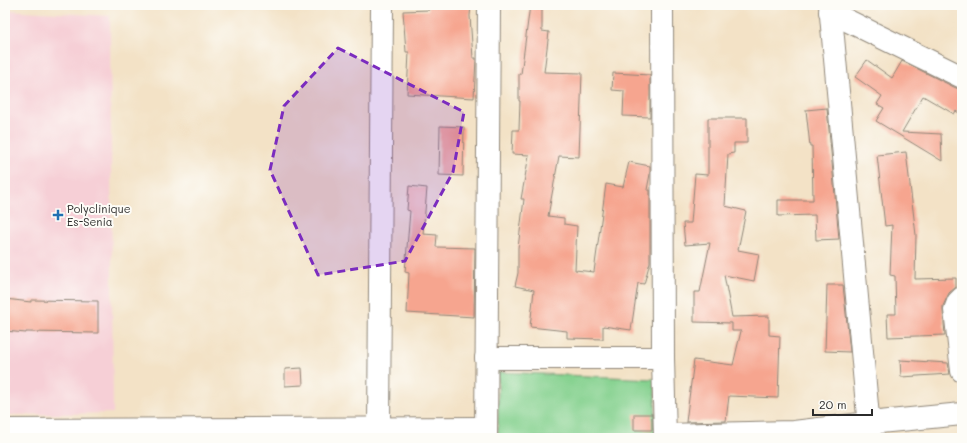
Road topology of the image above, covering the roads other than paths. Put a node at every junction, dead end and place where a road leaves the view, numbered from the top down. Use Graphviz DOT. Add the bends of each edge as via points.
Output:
graph roads {
  1 [pos="382,5"];
  2 [pos="488,5"];
  3 [pos="662,5"];
  4 [pos="830,9"];
  5 [pos="962,77"];
  6 [pos="962,298"];
  7 [pos="486,358"];
  8 [pos="663,358"];
  9 [pos="962,371"];
  10 [pos="962,414"];
  11 [pos="379,428"];
  12 [pos="5,430"];
  13 [pos="870,430"];
  14 [pos="486,433"];
  15 [pos="665,436"];
  1 -- 11 [label="street"];
  2 -- 7 [label="street"];
  3 -- 8 [label="street"];
  4 -- 5 [label="street"];
  4 -- 13 [label="street"];
  6 -- 9 [label="street" via="955,310"];
  7 -- 8 [label="street"];
  7 -- 14 [label="street"];
  8 -- 15 [label="street"];
  10 -- 13 [label="street"];
  11 -- 12 [label="street"];
  11 -- 14 [label="street"];
  13 -- 15 [label="street"];
}
